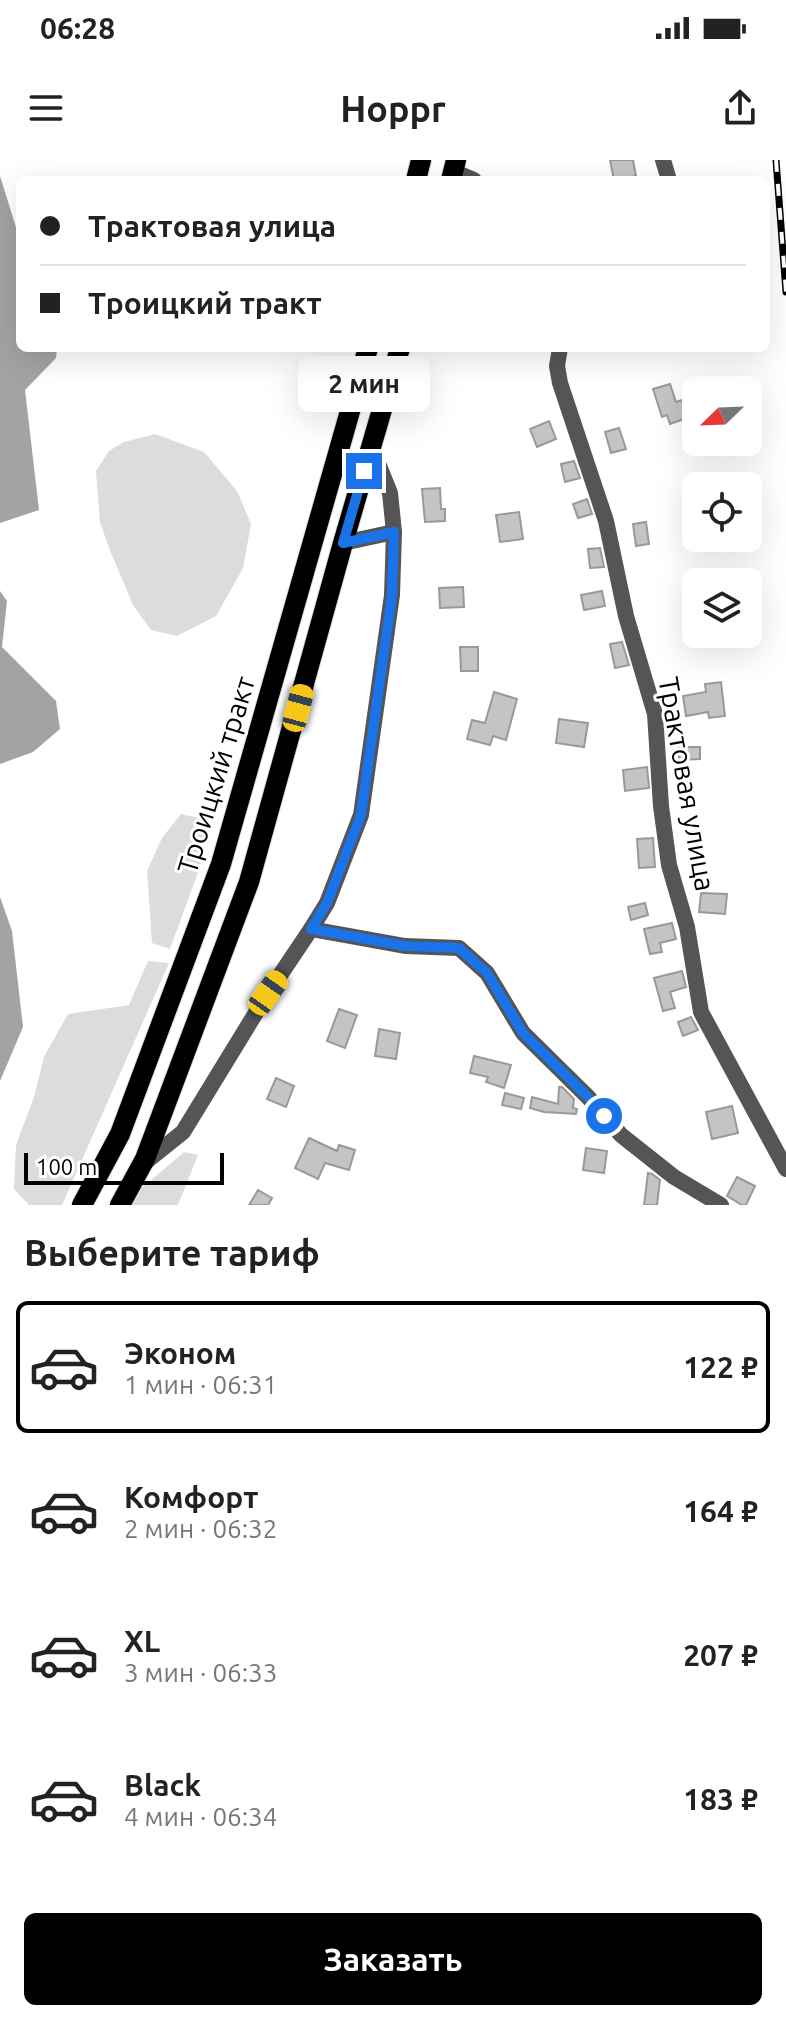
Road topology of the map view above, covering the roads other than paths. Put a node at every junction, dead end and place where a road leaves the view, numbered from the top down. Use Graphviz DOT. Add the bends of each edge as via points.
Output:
graph roads {
  1 [pos="367,352"];
  2 [pos="399,352"];
  3 [pos="559,352"];
  4 [pos="371,446"];
  5 [pos="394,532"];
  6 [pos="343,543"];
  7 [pos="311,929"];
  8 [pos="141,1165"];
  9 [pos="786,1169"];
  10 [pos="82,1205"];
  11 [pos="120,1205"];
  12 [pos="721,1205"];
  1 -- 10 [label="main road, Троицкий тракт" via="221,864 120,1134"];
  2 -- 4 [label="main road, Троицкий тракт"];
  3 -- 9 [label="street, Трактовая улица" via="560,383 606,521 655,714 669,865 687,927 701,1012"];
  4 -- 5 [label="street" via="390,493"];
  4 -- 6 [label="main road, Троицкий тракт"];
  5 -- 6 [label="street"];
  5 -- 7 [label="street" via="392,595 361,815 327,903"];
  6 -- 8 [label="main road, Троицкий тракт" via="249,882"];
  7 -- 8 [label="street" via="183,1132"];
  7 -- 12 [label="street" via="405,946 459,948 487,973 523,1033 621,1135 674,1177"];
  8 -- 11 [label="main road, Троицкий тракт"];
}
